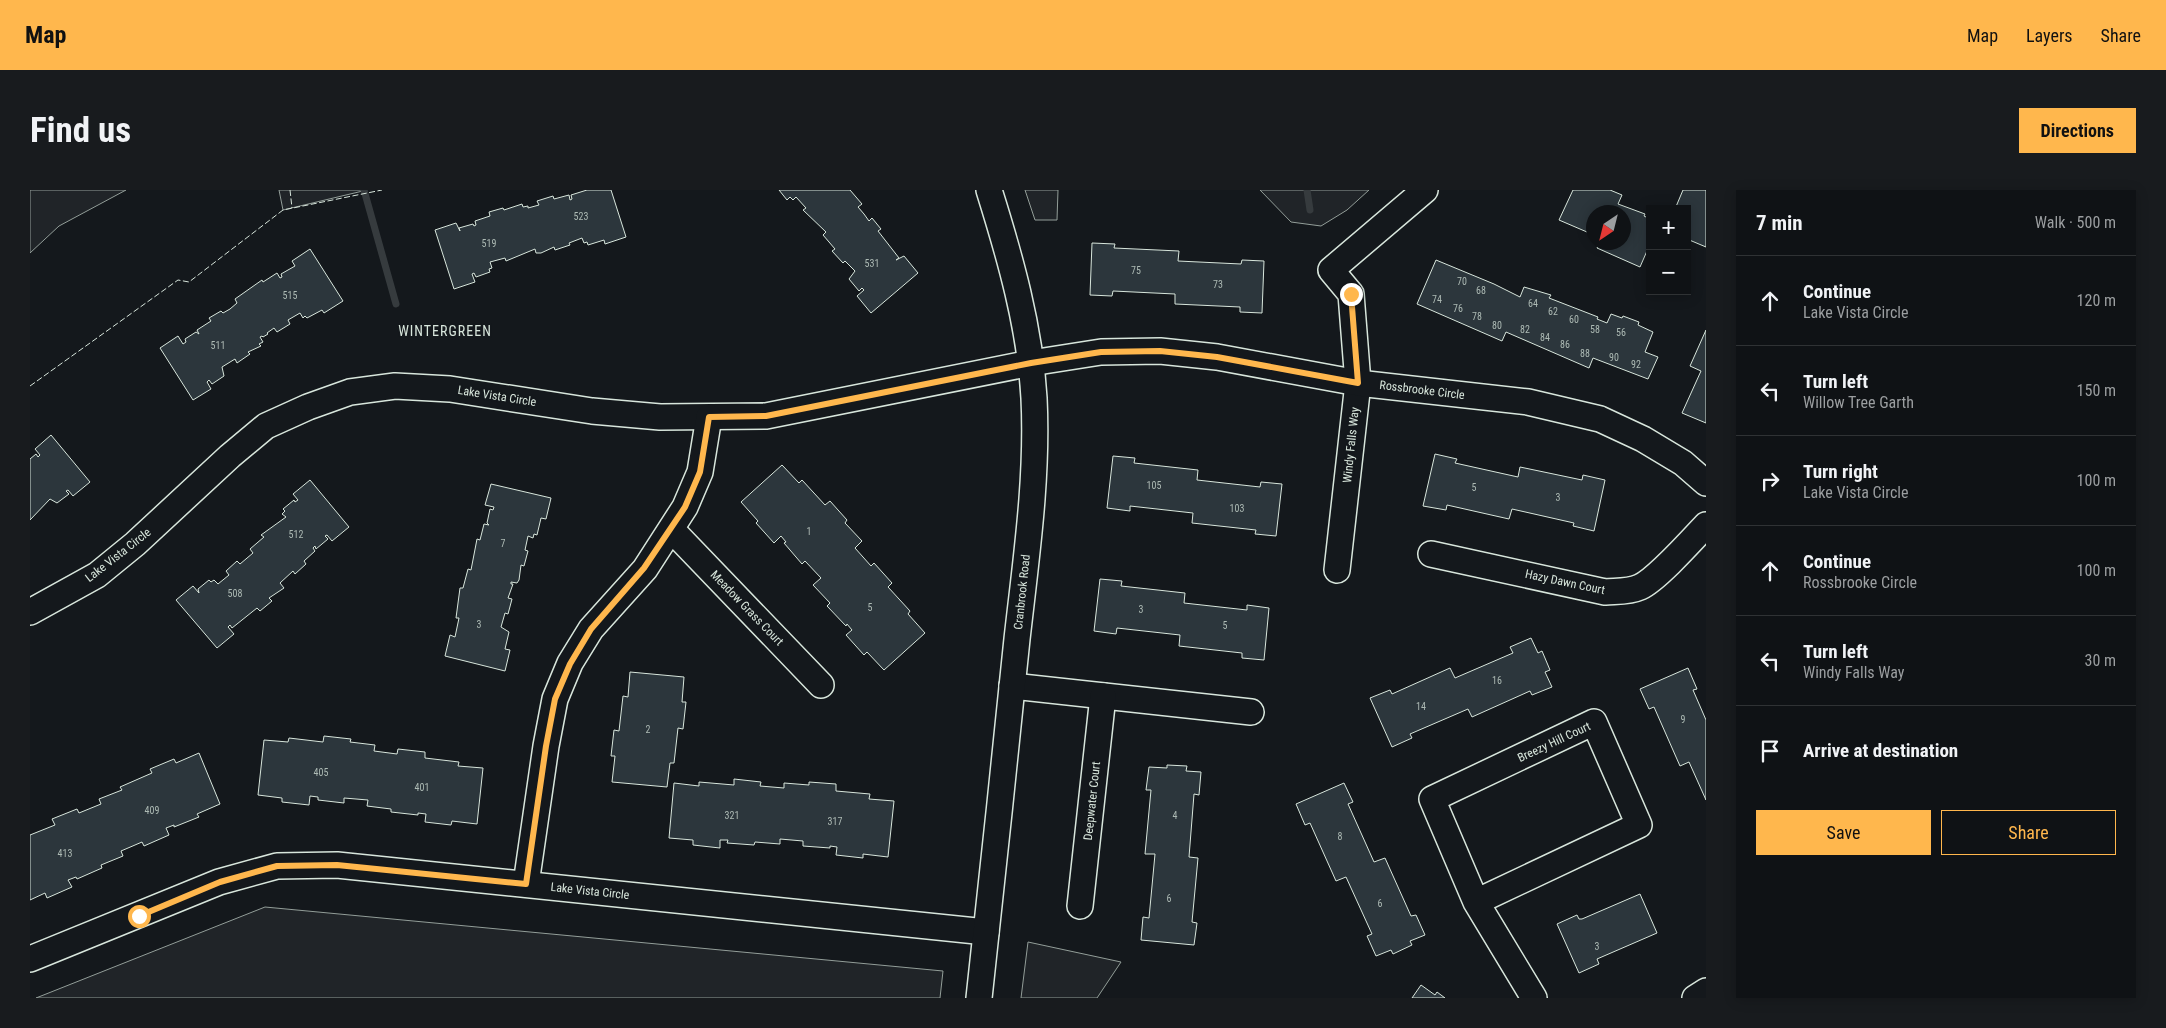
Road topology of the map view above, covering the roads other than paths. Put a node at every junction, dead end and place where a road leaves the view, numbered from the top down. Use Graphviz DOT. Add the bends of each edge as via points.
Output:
graph roads {
  1 [pos="989,190"];
  2 [pos="1425,190"];
  3 [pos="1031,363"];
  4 [pos="1358,383"];
  5 [pos="709,417"];
  6 [pos="1706,482"];
  7 [pos="1706,525"];
  8 [pos="672,530"];
  9 [pos="1431,554"];
  10 [pos="1338,570"];
  11 [pos="30,612"];
  12 [pos="821,685"];
  13 [pos="1012,686"];
  14 [pos="1103,696"];
  15 [pos="1251,712"];
  16 [pos="526,884"];
  17 [pos="1476,902"];
  18 [pos="1080,906"];
  19 [pos="986,932"];
  20 [pos="30,959"];
  21 [pos="1706,991"];
  22 [pos="979,998"];
  23 [pos="1534,998"];
  24 [pos="1695,998"];
  1 -- 3 [label="street, Cranbrook Road" via="1012,265"];
  2 -- 4 [label="street, Windy Falls Way" via="1331,270 1351,294"];
  3 -- 4 [label="street, Rossbrooke Circle" via="1101,352 1160,351 1217,357"];
  3 -- 5 [label="street, Lake Vista Circle" via="766,416"];
  3 -- 13 [label="street, Cranbrook Road" via="1033,476"];
  4 -- 6 [label="street, Rossbrooke Circle" via="1528,402 1600,419 1643,439 1683,463"];
  4 -- 10 [label="street, Windy Falls Way"];
  5 -- 8 [label="street" via="700,472"];
  5 -- 11 [label="street, Lake Vista Circle" via="660,417 592,411 450,389 395,386 350,392 308,406 266,426 97,575"];
  7 -- 9 [label="street, Hazy Dawn Court" via="1641,587 1625,591 1605,592"];
  8 -- 12 [label="street, Meadow Grass Court"];
  8 -- 16 [label="street" via="591,629 570,664 555,699"];
  13 -- 14 [label="street"];
  13 -- 19 [label="street, Cranbrook Road"];
  14 -- 15 [label="street"];
  14 -- 18 [label="street, Deepwater Court"];
  16 -- 19 [label="street, Lake Vista Circle"];
  16 -- 20 [label="street, Lake Vista Circle" via="337,865 277,866 220,882"];
  17 -- 17 [label="street, Breezy Hill Court" via="1639,825 1594,722 1432,799"];
  17 -- 23 [label="street, Breezy Hill Court"];
  19 -- 22 [label="street, Cranbrook Road"];
  21 -- 24 [label="street"];
}
